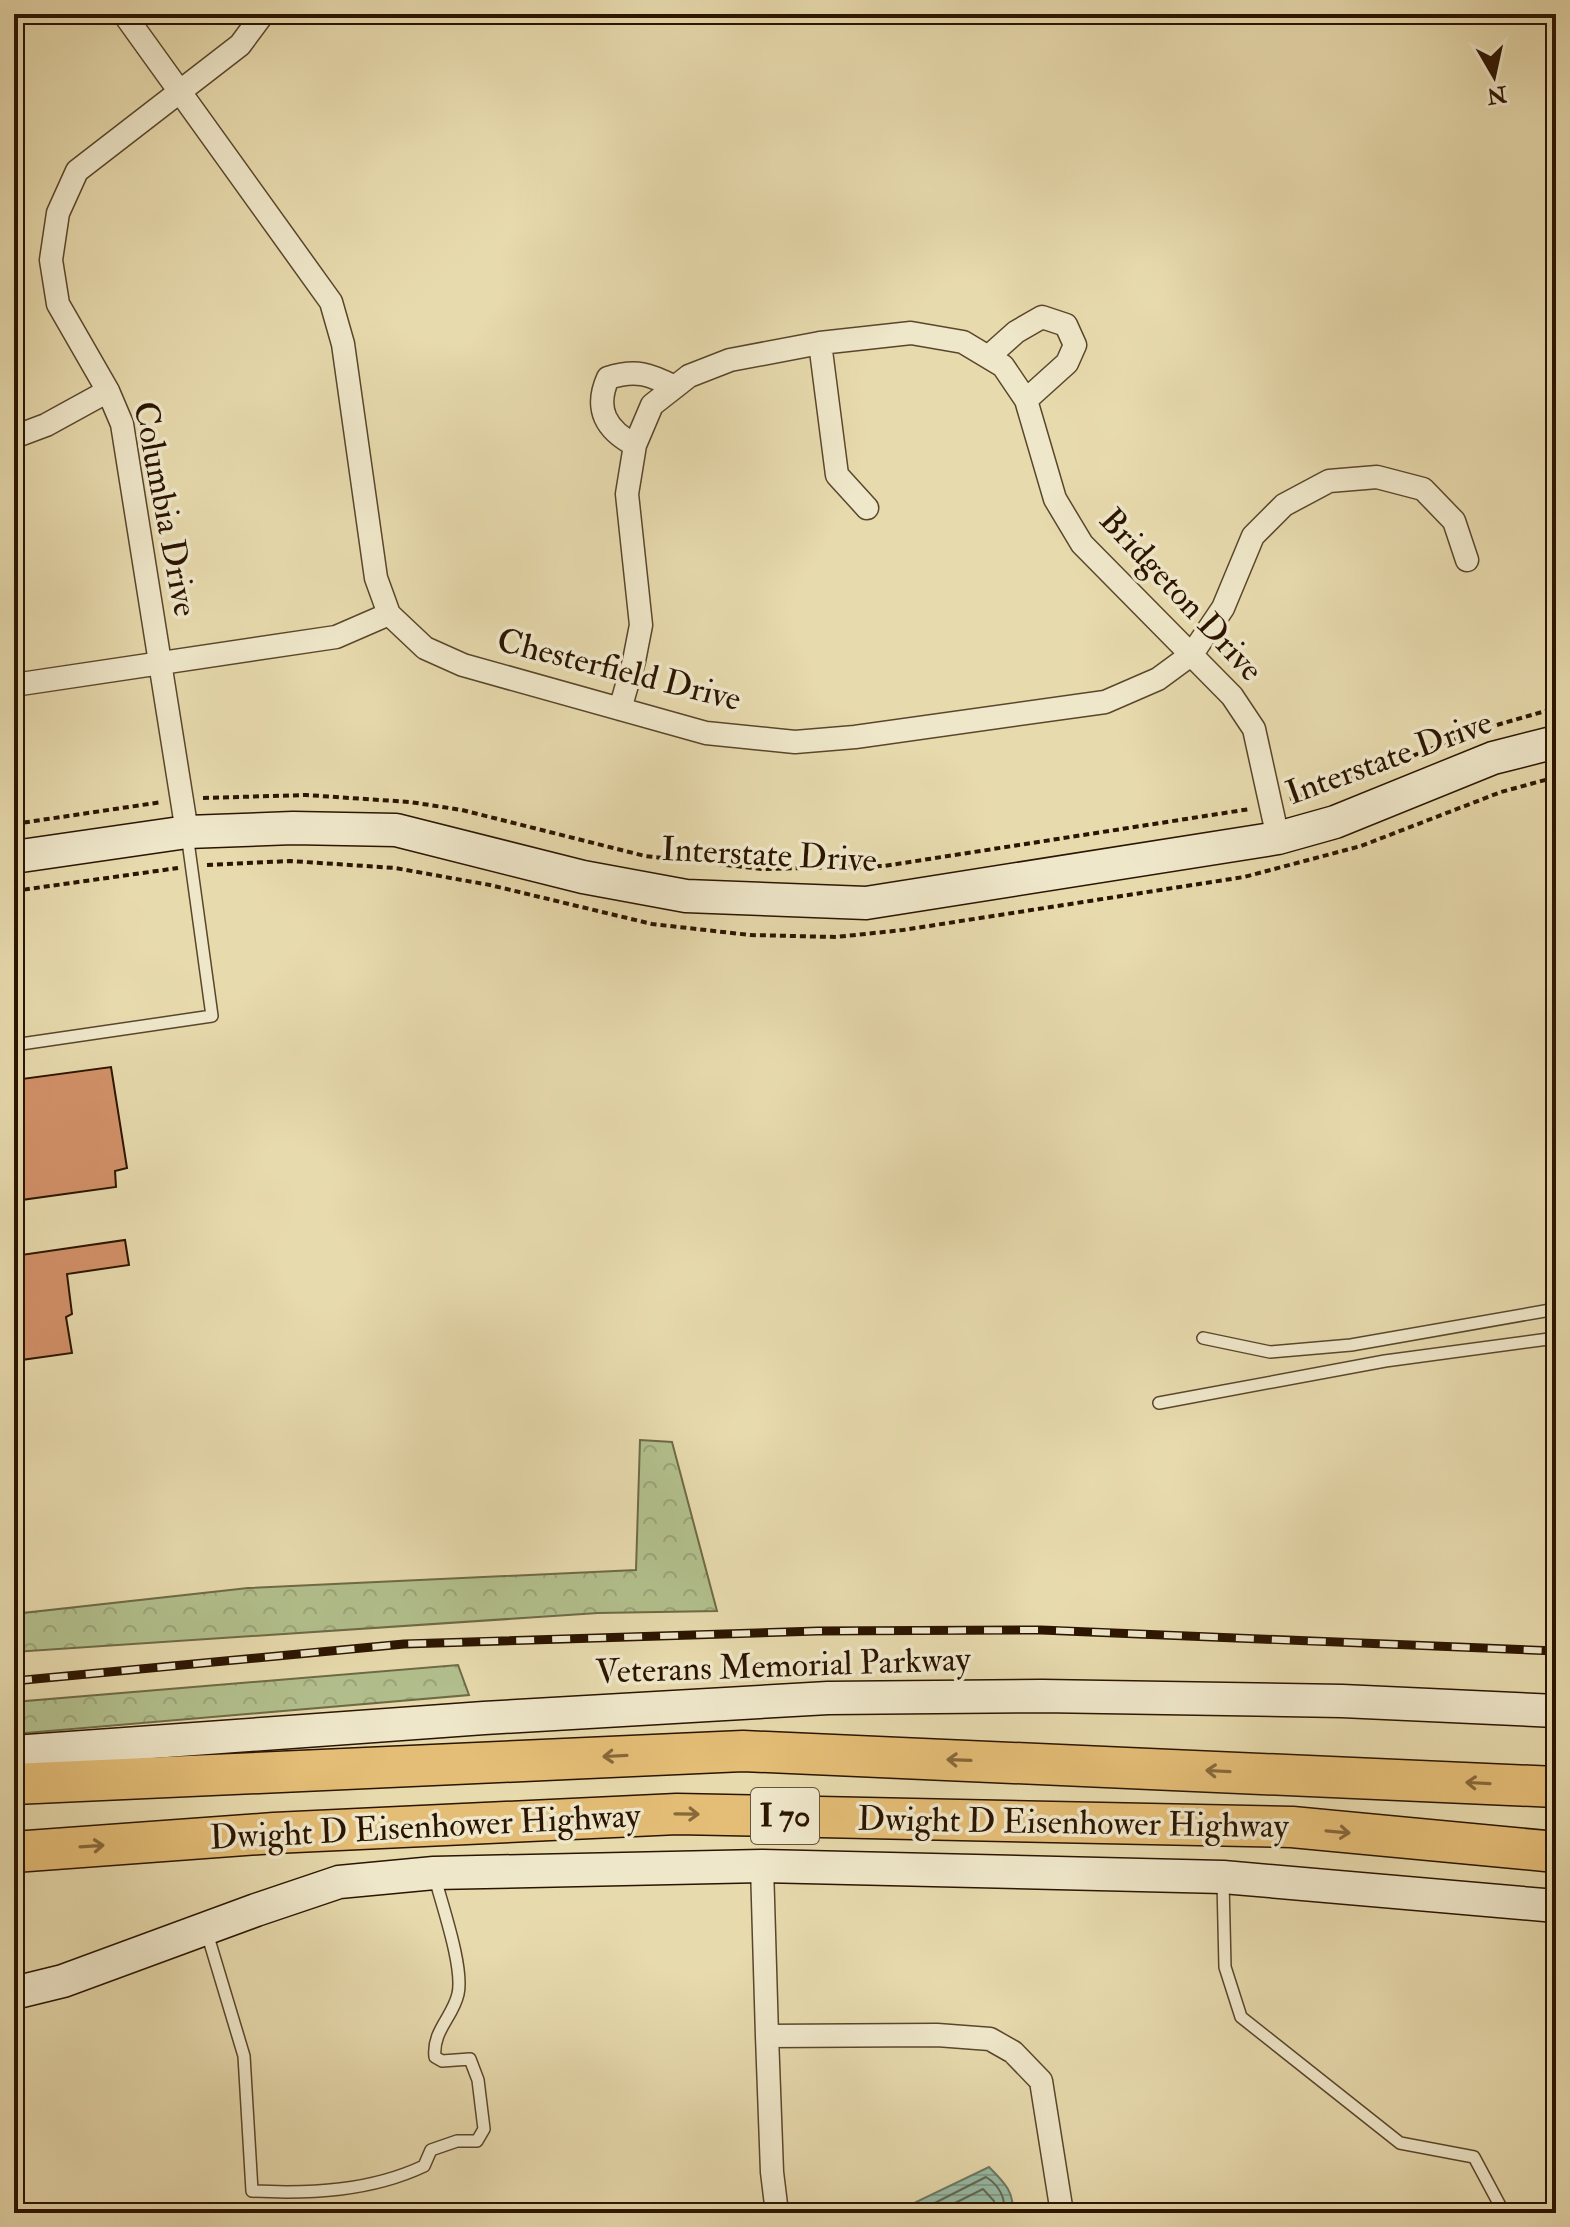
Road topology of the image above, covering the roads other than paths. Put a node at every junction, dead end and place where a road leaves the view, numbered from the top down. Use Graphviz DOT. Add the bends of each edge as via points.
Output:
graph roads {
  1 [pos="124,14"];
  2 [pos="263,14"];
  3 [pos="179,91"];
  4 [pos="820,343"];
  5 [pos="988,357"];
  6 [pos="675,387"];
  7 [pos="108,391"];
  8 [pos="1026,400"];
  9 [pos="14,437"];
  10 [pos="635,445"];
  11 [pos="867,508"];
  12 [pos="1467,560"];
  13 [pos="389,614"];
  14 [pos="1192,654"];
  15 [pos="159,663"];
  16 [pos="14,685"];
  17 [pos="620,709"];
  18 [pos="1556,742"];
  19 [pos="187,832"];
  20 [pos="1278,838"];
  21 [pos="14,857"];
  22 [pos="14,1045"];
  23 [pos="1556,1309"];
  24 [pos="1203,1338"];
  25 [pos="1556,1338"];
  26 [pos="1159,1403"];
  27 [pos="1556,1711"];
  28 [pos="14,1752"];
  29 [pos="14,1784"];
  30 [pos="1556,1787"];
  31 [pos="14,1852"];
  32 [pos="1556,1852"];
  33 [pos="762,1866"];
  34 [pos="434,1873"];
  35 [pos="1223,1877"];
  36 [pos="1556,1906"];
  37 [pos="206,1928"];
  38 [pos="14,1993"];
  39 [pos="767,2036"];
  40 [pos="777,2213"];
  41 [pos="1062,2213"];
  42 [pos="1504,2213"];
  1 -- 3 [label="street, Chesterfield Drive"];
  2 -- 3 [label="street, Columbia Drive" via="240,45"];
  3 -- 7 [label="street, Columbia Drive" via="77,171 58,213 51,260 58,304"];
  3 -- 13 [label="street, Chesterfield Drive" via="331,302 343,344 376,578"];
  4 -- 5 [label="street, Bridgeton Drive" via="911,333 963,342"];
  4 -- 6 [label="street, Bridgeton Drive" via="730,360"];
  4 -- 11 [label="street" via="837,475"];
  5 -- 8 [label="street, Bridgeton Drive" via="1003,366"];
  5 -- 8 [label="street" via="1042,317 1066,325 1075,345 1067,363"];
  6 -- 10 [label="street, Bridgeton Drive" via="652,405"];
  6 -- 10 [label="street" via="652,375 627,372 608,378 601,411 623,439"];
  7 -- 9 [label="street"];
  7 -- 15 [label="street, Columbia Drive" via="122,424"];
  8 -- 14 [label="street, Bridgeton Drive" via="1055,499 1082,544"];
  10 -- 17 [label="street, Bridgeton Drive" via="627,494 641,625"];
  12 -- 14 [label="street, Chesterfield Drive" via="1454,521 1423,489 1377,477 1329,481 1284,505 1253,536 1223,608"];
  13 -- 15 [label="street" via="336,637"];
  13 -- 17 [label="street, Chesterfield Drive" via="425,648 463,665"];
  14 -- 17 [label="street, Chesterfield Drive" via="1158,679 1105,702 855,737 795,742 706,733"];
  14 -- 20 [label="street, Bridgeton Drive" via="1232,696 1254,729"];
  15 -- 16 [label="street"];
  15 -- 19 [label="street, Columbia Drive"];
  18 -- 20 [label="street, Interstate Drive" via="1493,758 1335,822"];
  19 -- 20 [label="street, Interstate Drive" via="396,830 583,877 686,896 866,903"];
  19 -- 21 [label="street, Interstate Drive"];
  19 -- 22 [label="lane" via="212,1016"];
  23 -- 24 [label="lane" via="1351,1345 1270,1352"];
  25 -- 26 [label="lane" via="1385,1361"];
  27 -- 28 [label="street, Veterans Memorial Parkway" via="1342,1701 828,1698"];
  30 -- 29 [label="highway, Dwight D Eisenhower Highway / I 70, one-way" via="743,1751"];
  31 -- 32 [label="highway, Dwight D Eisenhower Highway / I 70, one-way" via="274,1833 677,1814 1292,1827"];
  33 -- 34 [label="street"];
  33 -- 35 [label="street"];
  33 -- 39 [label="street"];
  34 -- 37 [label="street" via="339,1882"];
  34 -- 37 [label="lane" via="458,1971 458,1994 434,2045 435,2057 470,2059 484,2129 477,2141 431,2150 424,2166 398,2178 345,2189 252,2191 244,2056"];
  35 -- 36 [label="street"];
  35 -- 42 [label="lane" via="1225,1967 1241,2017 1400,2143 1474,2157"];
  37 -- 38 [label="street" via="63,1981"];
  39 -- 40 [label="street"];
  39 -- 41 [label="street" via="937,2035 990,2039 1013,2052 1041,2081"];
}
